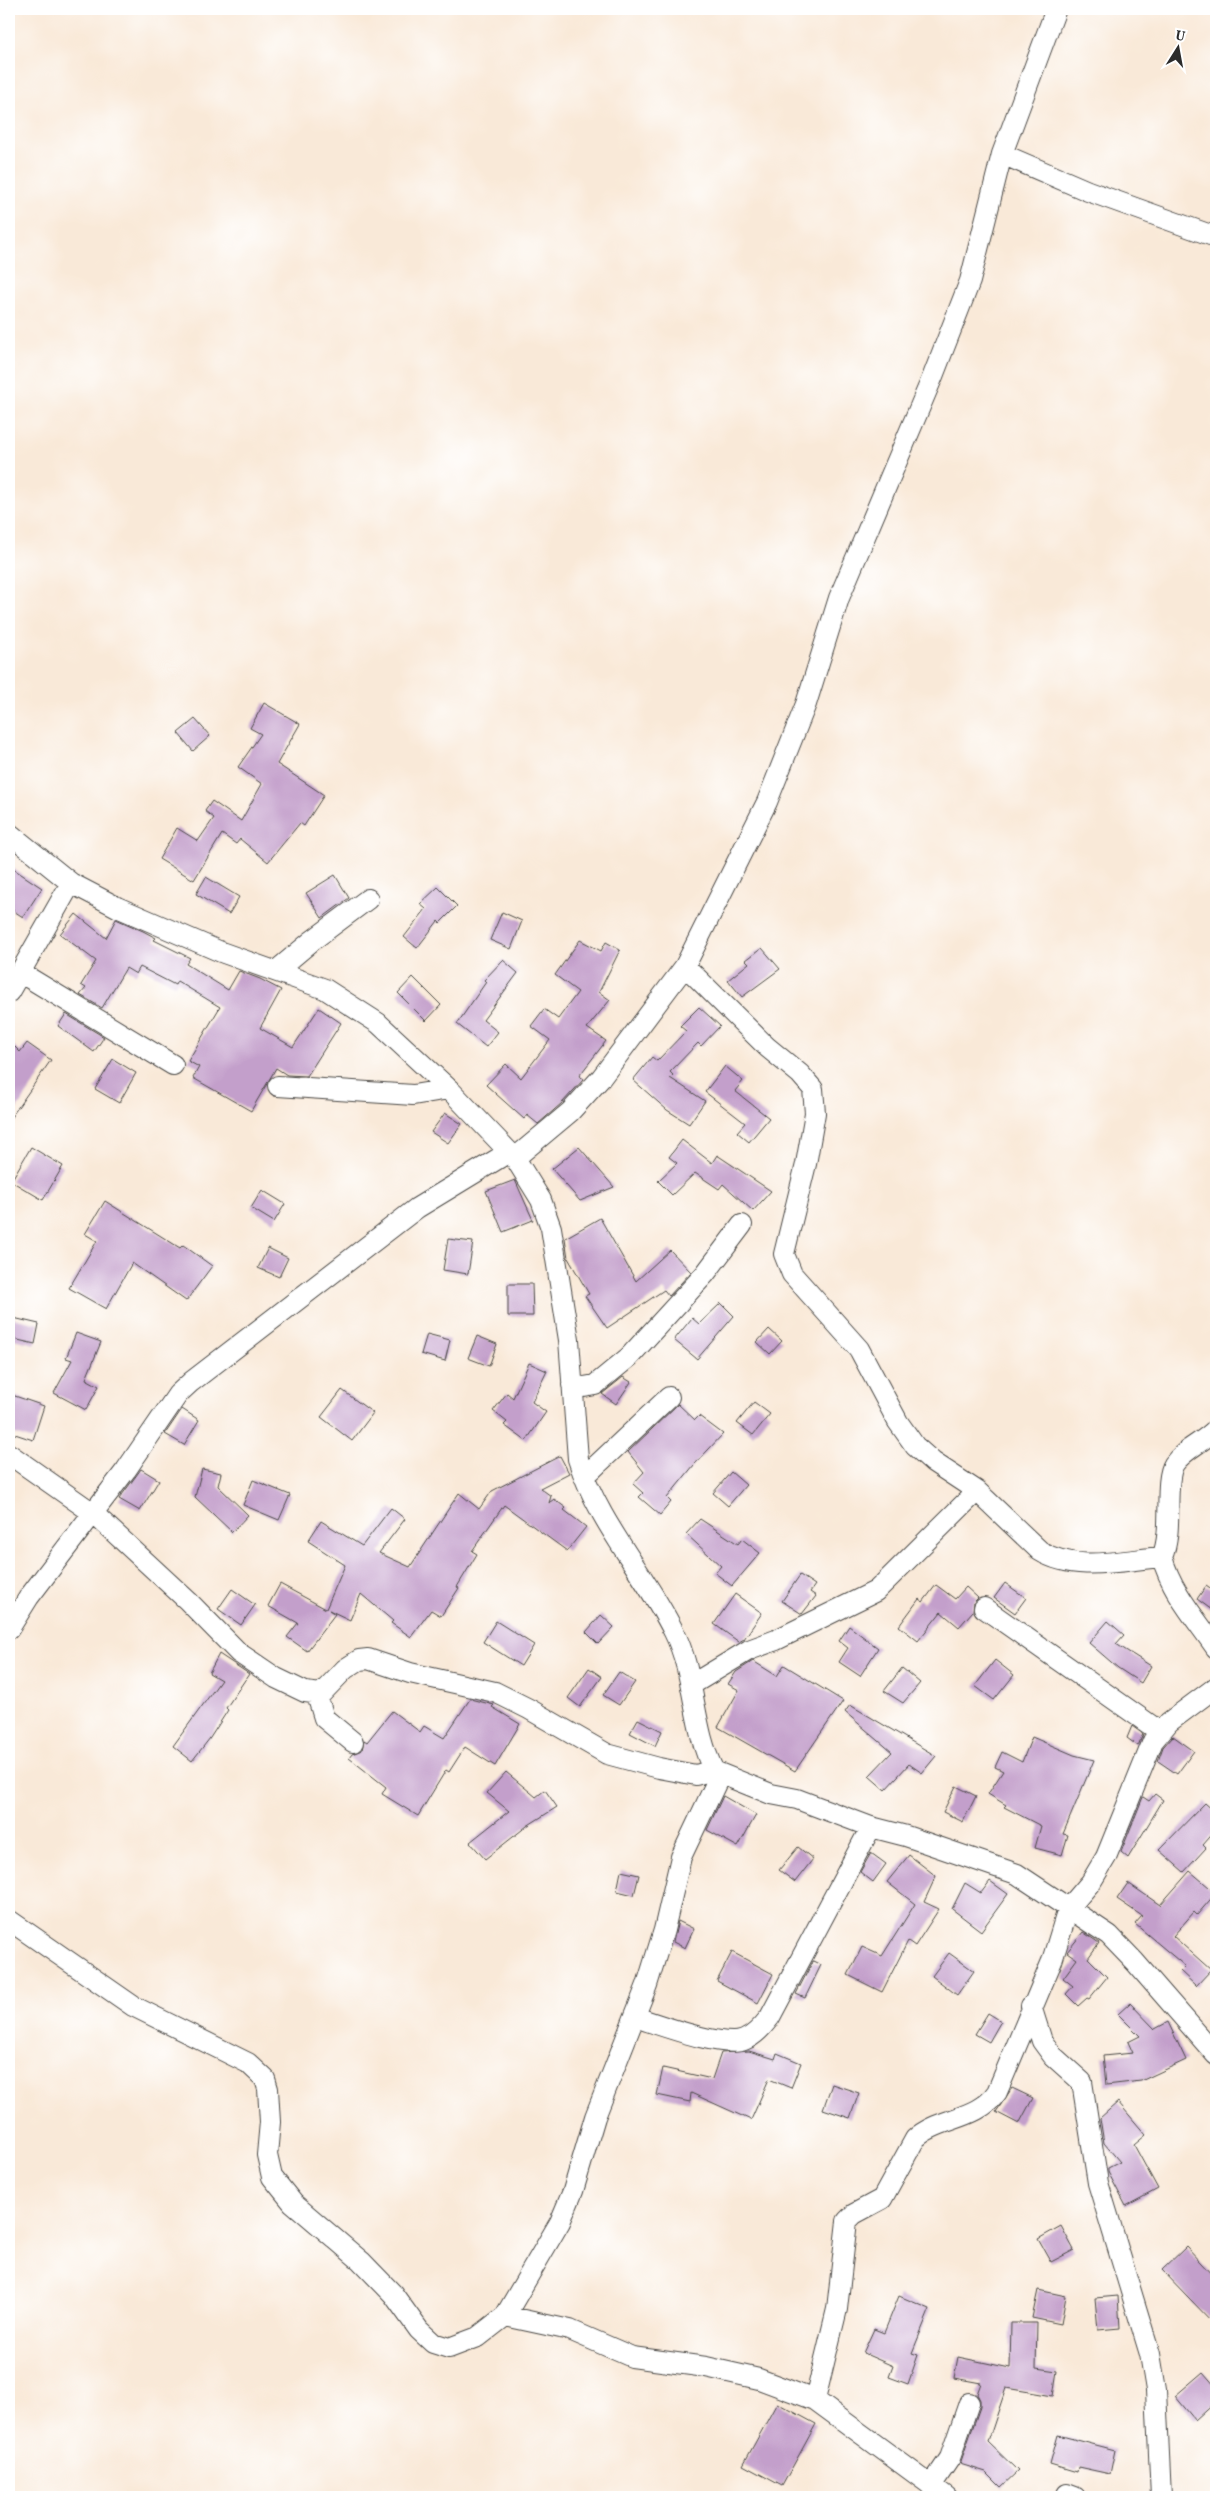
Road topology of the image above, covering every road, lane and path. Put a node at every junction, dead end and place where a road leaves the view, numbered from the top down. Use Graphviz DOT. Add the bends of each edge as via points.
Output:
graph roads {
  1 [pos="1056,9"];
  2 [pos="1002,154"];
  3 [pos="1216,237"];
  4 [pos="9,833"];
  5 [pos="71,883"];
  6 [pos="368,899"];
  7 [pos="685,966"];
  8 [pos="276,971"];
  9 [pos="21,973"];
  10 [pos="9,992"];
  11 [pos="173,1065"];
  12 [pos="278,1086"];
  13 [pos="449,1089"];
  14 [pos="512,1155"];
  15 [pos="742,1225"];
  16 [pos="572,1385"];
  17 [pos="669,1397"];
  18 [pos="1216,1429"];
  19 [pos="9,1454"];
  20 [pos="584,1477"];
  21 [pos="977,1491"];
  22 [pos="92,1513"];
  23 [pos="1162,1557"];
  24 [pos="984,1608"];
  25 [pos="9,1630"];
  26 [pos="1216,1648"];
  27 [pos="691,1685"];
  28 [pos="1216,1688"];
  29 [pos="317,1695"];
  30 [pos="1159,1731"];
  31 [pos="353,1742"];
  32 [pos="717,1772"];
  33 [pos="871,1827"];
  34 [pos="1068,1909"];
  35 [pos="9,1920"];
  36 [pos="1031,2006"];
  37 [pos="635,2017"];
  38 [pos="1216,2054"];
  39 [pos="505,2316"];
  40 [pos="815,2400"];
  41 [pos="968,2403"];
  42 [pos="939,2492"];
  43 [pos="1161,2497"];
  1 -- 2 [label="street"];
  2 -- 3 [label="street" via="1088,191"];
  2 -- 7 [label="street" via="970,282 839,598 789,750 767,802"];
  4 -- 5 [label="street"];
  5 -- 8 [label="street" via="221,952"];
  5 -- 9 [label="street"];
  6 -- 8 [label="street"];
  7 -- 14 [label="street" via="601,1078 570,1112"];
  7 -- 21 [label="street" via="813,1089 815,1113 784,1254 792,1274 859,1349 898,1422 915,1446"];
  8 -- 13 [label="street" via="325,989 378,1023"];
  9 -- 10 [label="street"];
  9 -- 11 [label="street"];
  12 -- 13 [label="street" via="413,1095"];
  13 -- 14 [label="street"];
  14 -- 16 [label="street" via="541,1200 551,1228 569,1340"];
  14 -- 22 [label="street" via="418,1208 191,1382 178,1394"];
  15 -- 16 [label="street" via="705,1274 629,1357 595,1385"];
  16 -- 20 [label="street" via="578,1459"];
  17 -- 20 [label="street"];
  18 -- 23 [label="street" via="1174,1463 1170,1478 1169,1538"];
  19 -- 22 [label="street"];
  20 -- 27 [label="street" via="605,1519 674,1632 685,1657"];
  21 -- 23 [label="street" via="1050,1557 1083,1564"];
  21 -- 27 [label="street" via="876,1591 749,1650"];
  22 -- 25 [label="street"];
  22 -- 29 [label="street" via="239,1653 276,1678"];
  23 -- 26 [label="street" via="1182,1601"];
  24 -- 30 [label="street"];
  27 -- 32 [label="street" via="704,1744"];
  28 -- 30 [label="street"];
  29 -- 31 [label="street" via="324,1718"];
  29 -- 32 [label="street" via="327,1689 344,1669 359,1660 368,1659 410,1673 495,1692 607,1754 659,1768 696,1774"];
  30 -- 34 [label="street" via="1106,1857 1091,1882"];
  32 -- 33 [label="street" via="770,1794 797,1799"];
  32 -- 37 [label="street" via="679,1864 664,1930"];
  33 -- 34 [label="street" via="1017,1874"];
  33 -- 37 [label="street" via="770,2017 756,2033 735,2042 720,2041"];
  34 -- 36 [label="street" via="1052,1961"];
  34 -- 38 [label="street" via="1109,1935"];
  35 -- 39 [label="street" via="134,2006 256,2070 265,2080 270,2101 268,2155 272,2177 293,2203 361,2261 433,2343 445,2348 461,2345 478,2337"];
  36 -- 40 [label="street" via="989,2103 914,2139 882,2200 854,2214 848,2221 837,2309"];
  36 -- 43 [label="street" via="1042,2041 1053,2056 1082,2082 1098,2183 1150,2354 1156,2390"];
  37 -- 39 [label="street" via="595,2117 574,2191 560,2222"];
  39 -- 40 [label="street" via="576,2332 632,2357 751,2377"];
  40 -- 42 [label="street"];
  41 -- 42 [label="street"];
}
